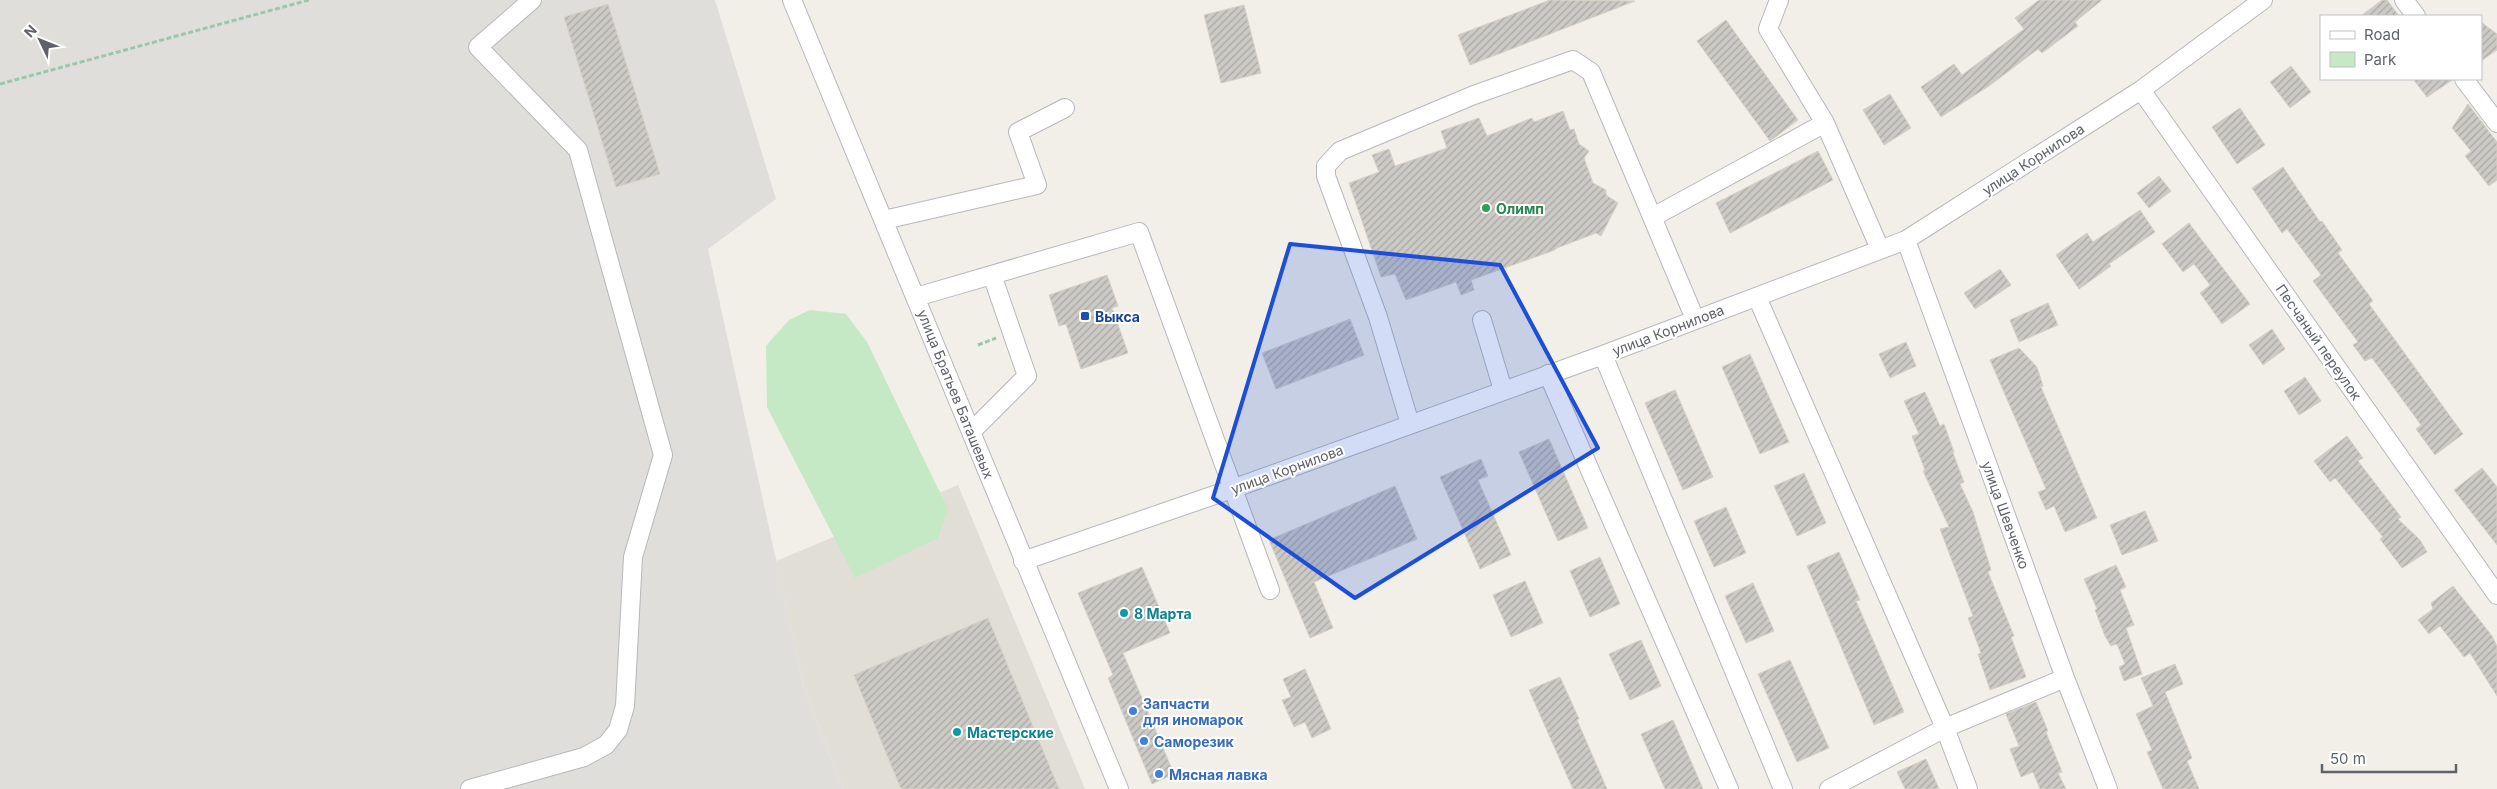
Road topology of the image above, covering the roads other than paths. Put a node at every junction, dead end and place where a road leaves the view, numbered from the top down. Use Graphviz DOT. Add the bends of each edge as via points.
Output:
graph roads {
  1 [pos="532,0"];
  2 [pos="792,0"];
  3 [pos="1780,0"];
  4 [pos="2262,0"];
  5 [pos="2404,0"];
  6 [pos="2415,15"];
  7 [pos="2465,80"];
  8 [pos="2141,90"];
  9 [pos="1064,108"];
  10 [pos="2497,122"];
  11 [pos="1825,123"];
  12 [pos="1652,217"];
  13 [pos="884,220"];
  14 [pos="1906,240"];
  15 [pos="1880,249"];
  16 [pos="992,275"];
  17 [pos="916,297"];
  18 [pos="1757,297"];
  19 [pos="1695,319"];
  20 [pos="1482,320"];
  21 [pos="1603,354"];
  22 [pos="1548,374"];
  23 [pos="1503,390"];
  24 [pos="1410,424"];
  25 [pos="971,432"];
  26 [pos="1232,489"];
  27 [pos="1023,561"];
  28 [pos="1270,590"];
  29 [pos="2497,595"];
  30 [pos="2065,678"];
  31 [pos="1945,728"];
  32 [pos="470,789"];
  33 [pos="1119,789"];
  34 [pos="1729,789"];
  35 [pos="1784,789"];
  36 [pos="1829,789"];
  37 [pos="1968,789"];
  38 [pos="2108,789"];
  1 -- 32 [label="street" via="478,47 578,150 663,455 633,557 625,706 618,730 606,745 584,757"];
  2 -- 13 [label="street, улица Братьев Баташевых"];
  3 -- 11 [label="street" via="1768,29"];
  4 -- 8 [label="street, улица Корнилова"];
  5 -- 6 [label="street"];
  7 -- 10 [label="street"];
  8 -- 14 [label="street, улица Корнилова"];
  8 -- 29 [label="street, Песчаный переулок"];
  9 -- 13 [label="street" via="1018,132 1037,185"];
  11 -- 12 [label="street"];
  11 -- 15 [label="street"];
  12 -- 19 [label="street"];
  12 -- 24 [label="street" via="1591,72 1573,60 1474,95 1340,151 1326,166 1326,176 1378,317"];
  13 -- 17 [label="street, улица Братьев Баташевых"];
  14 -- 15 [label="street, улица Корнилова"];
  14 -- 30 [label="street, улица Шевченко"];
  15 -- 18 [label="street, улица Корнилова"];
  16 -- 17 [label="street"];
  16 -- 25 [label="street" via="1027,376"];
  16 -- 26 [label="street" via="1139,232"];
  17 -- 25 [label="street, улица Братьев Баташевых"];
  18 -- 19 [label="street, улица Корнилова"];
  18 -- 31 [label="street"];
  19 -- 21 [label="street, улица Корнилова"];
  20 -- 23 [label="street"];
  21 -- 22 [label="street, улица Корнилова"];
  21 -- 35 [label="street"];
  22 -- 23 [label="street, улица Корнилова"];
  22 -- 34 [label="street"];
  23 -- 24 [label="street, улица Корнилова"];
  24 -- 26 [label="street, улица Корнилова"];
  25 -- 27 [label="street, улица Братьев Баташевых"];
  26 -- 27 [label="street, улица Корнилова"];
  26 -- 28 [label="street"];
  27 -- 33 [label="street, улица Братьев Баташевых"];
  30 -- 31 [label="street"];
  30 -- 38 [label="street, улица Шевченко"];
  31 -- 36 [label="street"];
  31 -- 37 [label="street"];
}
